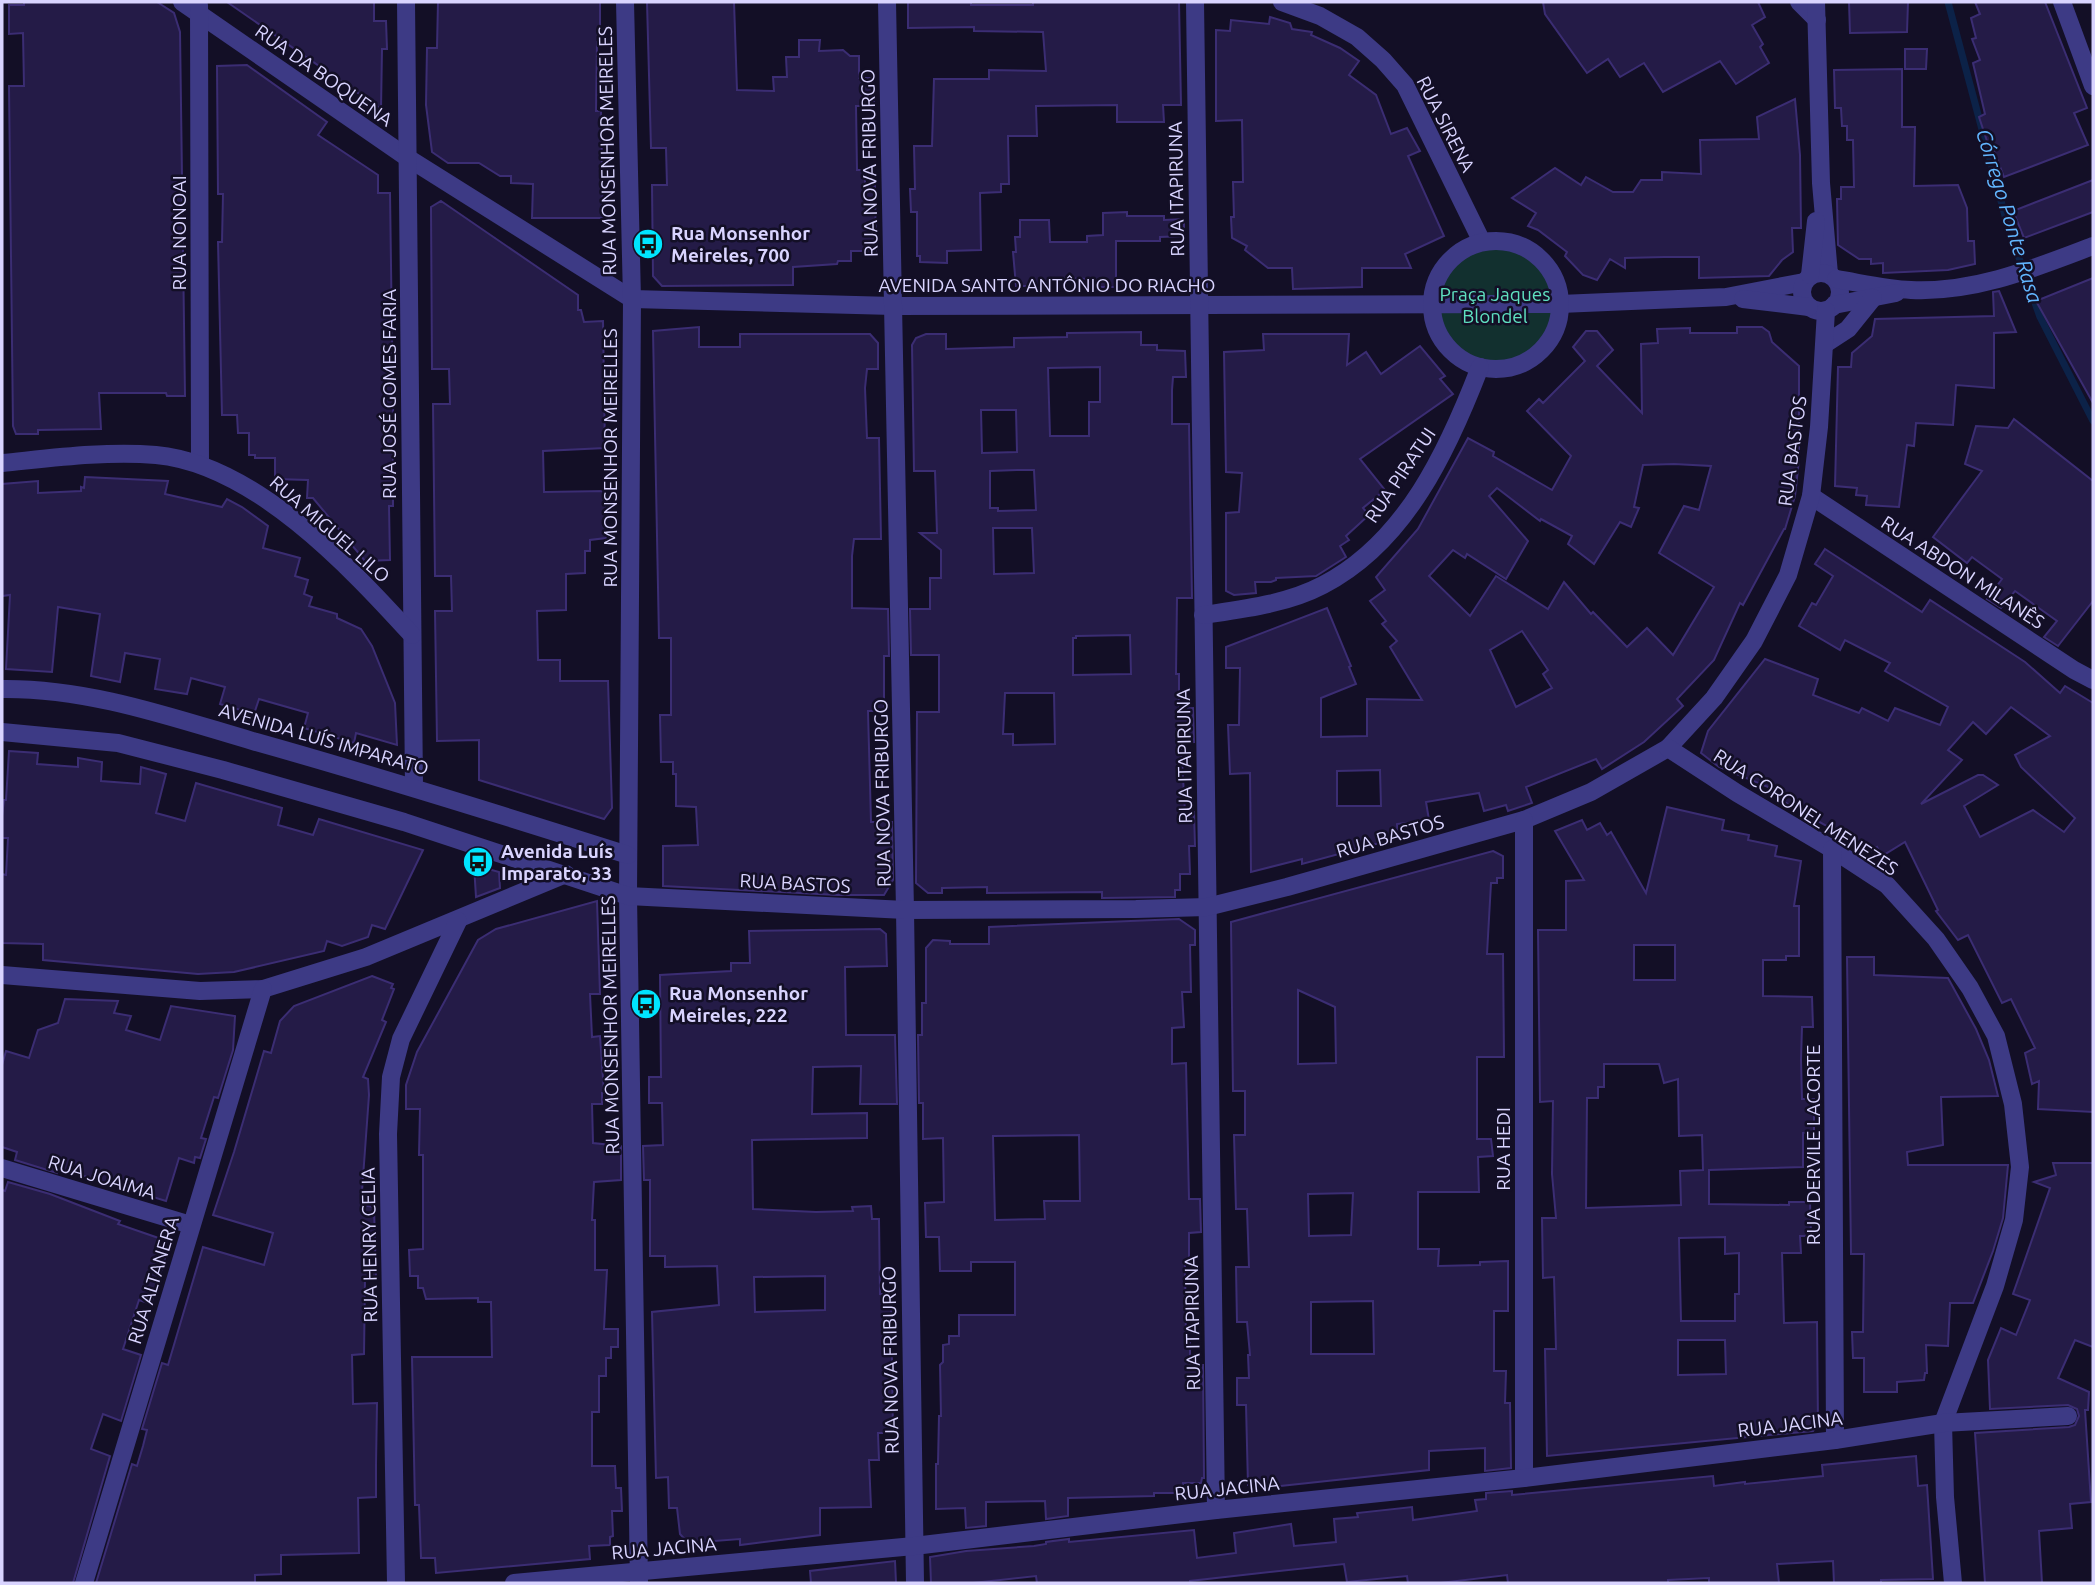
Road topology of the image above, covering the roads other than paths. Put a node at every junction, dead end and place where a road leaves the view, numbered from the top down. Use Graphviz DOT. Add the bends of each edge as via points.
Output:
graph roads {
  1 [pos="182,2"];
  2 [pos="406,2"];
  3 [pos="625,2"];
  4 [pos="887,2"];
  5 [pos="1195,2"];
  6 [pos="1282,2"];
  7 [pos="1799,2"];
  8 [pos="2062,2"];
  9 [pos="199,7"];
  10 [pos="1817,11"];
  11 [pos="2093,86"];
  12 [pos="408,158"];
  13 [pos="1821,183"];
  14 [pos="1482,242"];
  15 [pos="2093,246"];
  16 [pos="1809,272"];
  17 [pos="1832,277"];
  18 [pos="1910,290"];
  19 [pos="1726,296"];
  20 [pos="1874,298"];
  21 [pos="632,299"];
  22 [pos="1431,304"];
  23 [pos="1560,304"];
  24 [pos="893,306"];
  25 [pos="1199,306"];
  26 [pos="1823,308"];
  27 [pos="1825,344"];
  28 [pos="1480,367"];
  29 [pos="2,463"];
  30 [pos="200,464"];
  31 [pos="1811,496"];
  32 [pos="1203,615"];
  33 [pos="412,635"];
  34 [pos="2093,680"];
  35 [pos="2,689"];
  36 [pos="2,732"];
  37 [pos="1668,748"];
  38 [pos="414,787"];
  39 [pos="1524,820"];
  40 [pos="1832,849"];
  41 [pos="628,855"];
  42 [pos="566,874"];
  43 [pos="628,896"];
  44 [pos="1208,906"];
  45 [pos="905,910"];
  46 [pos="458,921"];
  47 [pos="2,975"];
  48 [pos="263,989"];
  49 [pos="2,1168"];
  50 [pos="191,1225"];
  51 [pos="2068,1416"];
  52 [pos="1943,1423"];
  53 [pos="1835,1440"];
  54 [pos="1524,1478"];
  55 [pos="1216,1510"];
  56 [pos="914,1546"];
  57 [pos="639,1578"];
  58 [pos="84,1583"];
  59 [pos="396,1583"];
  60 [pos="514,1583"];
  61 [pos="915,1583"];
  62 [pos="1953,1583"];
  1 -- 9 [label="street, RUA DA BOQUENA"];
  2 -- 12 [label="street, RUA JOSÉ GOMES FARIA"];
  3 -- 21 [label="street, RUA MONSENHOR MEIRELES"];
  4 -- 24 [label="street, RUA NOVA FRIBURGO"];
  5 -- 25 [label="street, RUA ITAPIRUNA"];
  6 -- 14 [label="street, RUA SIRENA" via="1357,37 1405,85"];
  7 -- 10 [label="street"];
  8 -- 11 [label="street"];
  9 -- 12 [label="street, RUA DA BOQUENA"];
  9 -- 30 [label="street, RUA NONOAI"];
  10 -- 13 [label="street"];
  12 -- 21 [label="street"];
  12 -- 33 [label="street, RUA JOSÉ GOMES FARIA"];
  13 -- 16 [label="street"];
  13 -- 17 [label="street"];
  14 -- 22 [label="street" via="1451,258 1434,287"];
  14 -- 23 [label="street" via="1500,240 1536,254 1549,268"];
  15 -- 18 [label="street, AVENIDA SANTO ANTÔNIO DO RIACHO" via="1985,283"];
  16 -- 17 [label="street"];
  16 -- 19 [label="street, AVENIDA SANTO ANTÔNIO DO RIACHO" via="1781,286"];
  16 -- 26 [label="street" via="1801,291 1803,300"];
  17 -- 18 [label="street, AVENIDA SANTO ANTÔNIO DO RIACHO"];
  17 -- 26 [label="street" via="1840,288 1839,298"];
  18 -- 20 [label="street, AVENIDA SANTO ANTÔNIO DO RIACHO"];
  19 -- 23 [label="street, AVENIDA SANTO ANTÔNIO DO RIACHO"];
  19 -- 26 [label="street, AVENIDA SANTO ANTÔNIO DO RIACHO"];
  20 -- 26 [label="street, AVENIDA SANTO ANTÔNIO DO RIACHO"];
  20 -- 27 [label="street" via="1848,329"];
  21 -- 24 [label="street, AVENIDA SANTO ANTÔNIO DO RIACHO"];
  21 -- 41 [label="street, RUA MONSENHOR MEIRELLES"];
  22 -- 23 [label="street, AVENIDA SANTO ANTÔNIO DO RIACHO"];
  22 -- 25 [label="street, AVENIDA SANTO ANTÔNIO DO RIACHO"];
  22 -- 28 [label="street" via="1445,344 1460,359"];
  23 -- 28 [label="street" via="1553,333 1535,356 1499,369"];
  24 -- 25 [label="street, AVENIDA SANTO ANTÔNIO DO RIACHO"];
  24 -- 45 [label="street, RUA NOVA FRIBURGO"];
  25 -- 32 [label="street, RUA ITAPIRUNA"];
  26 -- 27 [label="street, RUA BASTOS"];
  27 -- 31 [label="street, RUA BASTOS"];
  28 -- 32 [label="street, RUA PIRATUI" via="1435,468 1396,525 1367,557 1322,586 1263,605"];
  29 -- 30 [label="street, RUA MIGUEL LILO" via="108,453 158,455"];
  30 -- 33 [label="street, RUA MIGUEL LILO" via="251,489 297,524 366,585"];
  31 -- 34 [label="street, RUA ABDON MILANÊS"];
  31 -- 37 [label="street, RUA BASTOS" via="1788,575 1754,641 1714,698"];
  32 -- 44 [label="street, RUA ITAPIRUNA"];
  33 -- 38 [label="street, RUA JOSÉ GOMES FARIA"];
  35 -- 38 [label="street, AVENIDA LUÍS IMPARATO" via="131,704"];
  36 -- 42 [label="street" via="118,743 404,822"];
  37 -- 39 [label="street, RUA BASTOS" via="1591,792"];
  37 -- 40 [label="street, RUA CORONEL MENEZES"];
  38 -- 41 [label="street, AVENIDA LUÍS IMPARATO"];
  39 -- 44 [label="street, RUA BASTOS"];
  39 -- 54 [label="street, RUA HEDI"];
  40 -- 52 [label="street, RUA CORONEL MENEZES" via="1886,885 1936,939 1996,1036 2014,1104 2020,1167 2014,1220 1995,1286"];
  40 -- 53 [label="street, RUA DERVILE LACORTE"];
  41 -- 43 [label="street, RUA MONSENHOR MEIRELLES"];
  42 -- 43 [label="street"];
  42 -- 46 [label="street"];
  43 -- 45 [label="street, RUA BASTOS"];
  43 -- 57 [label="street, RUA MONSENHOR MEIRELLES"];
  44 -- 45 [label="street, RUA BASTOS"];
  44 -- 55 [label="street, RUA ITAPIRUNA"];
  45 -- 56 [label="street, RUA NOVA FRIBURGO"];
  46 -- 48 [label="street" via="366,957"];
  46 -- 59 [label="street, RUA HENRY CELIA" via="401,1039 391,1077 388,1134"];
  47 -- 48 [label="street" via="200,991"];
  48 -- 50 [label="street, RUA ALTANERA"];
  49 -- 50 [label="street, RUA JOAIMA"];
  50 -- 58 [label="street, RUA ALTANERA"];
  51 -- 52 [label="street, RUA JACINA"];
  52 -- 53 [label="street, RUA JACINA"];
  52 -- 62 [label="street"];
  53 -- 54 [label="street, RUA JACINA"];
  54 -- 55 [label="street, RUA JACINA"];
  55 -- 56 [label="street, RUA JACINA"];
  56 -- 57 [label="street, RUA JACINA"];
  56 -- 61 [label="street, RUA NOVA FRIBURGO"];
  57 -- 60 [label="street, RUA JACINA"];
}
